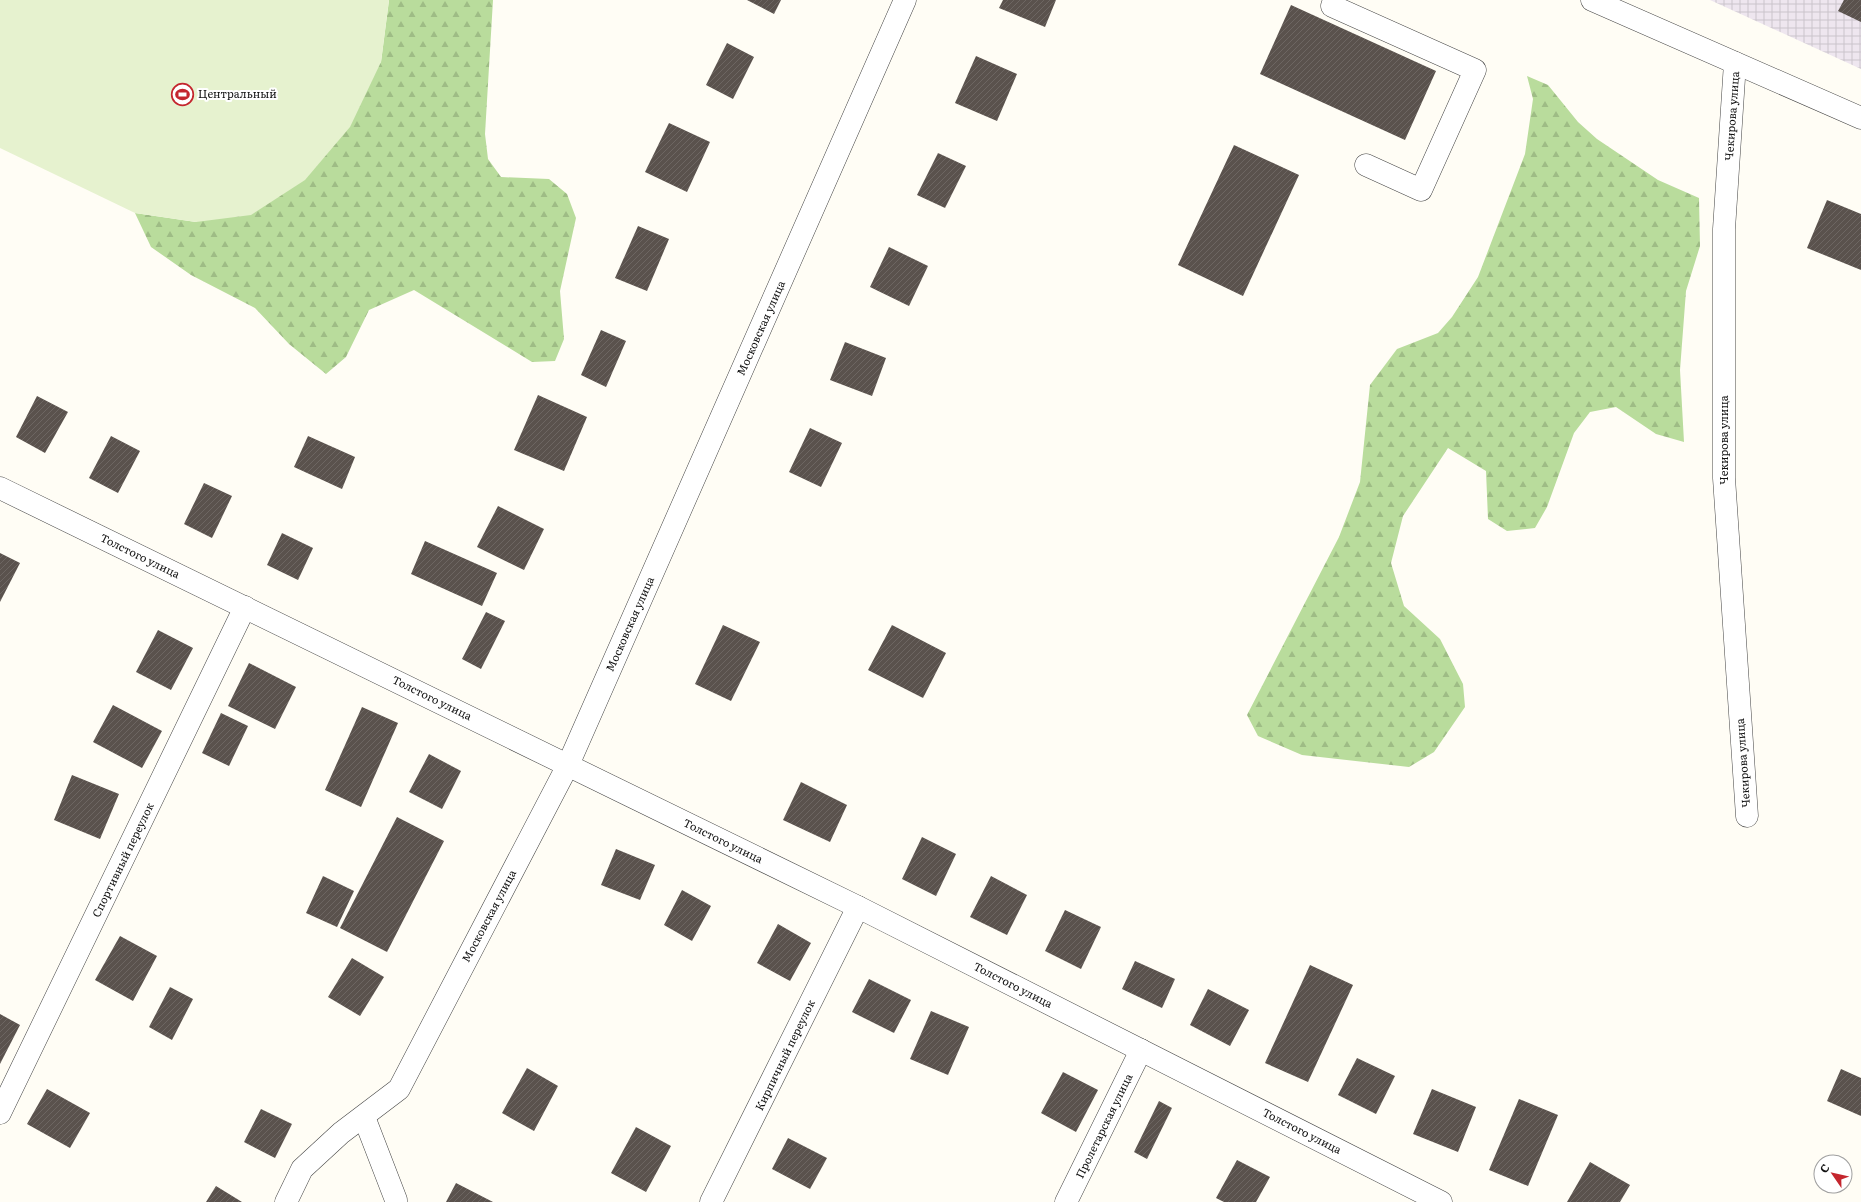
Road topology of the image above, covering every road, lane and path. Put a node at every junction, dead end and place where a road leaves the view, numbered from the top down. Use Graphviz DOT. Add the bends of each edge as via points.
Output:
graph roads {
  1 [pos="905,0"];
  2 [pos="1334,0"];
  3 [pos="1592,0"];
  4 [pos="1735,63"];
  5 [pos="1861,118"];
  6 [pos="1366,165"];
  7 [pos="0,488"];
  8 [pos="245,608"];
  9 [pos="568,765"];
  10 [pos="1747,816"];
  11 [pos="858,907"];
  12 [pos="1141,1050"];
  13 [pos="0,1114"];
  14 [pos="364,1117"];
  15 [pos="286,1202"];
  16 [pos="396,1202"];
  17 [pos="711,1202"];
  18 [pos="1066,1202"];
  19 [pos="1441,1202"];
  1 -- 9 [label="street, Московская улица"];
  2 -- 6 [label="street" via="1332,6 1475,70 1421,190"];
  3 -- 4 [label="street, Чекирова улица"];
  4 -- 5 [label="street, Чекирова улица"];
  4 -- 10 [label="street, Чекирова улица" via="1724,229 1724,478"];
  7 -- 8 [label="street, Толстого улица"];
  8 -- 9 [label="street, Толстого улица"];
  8 -- 13 [label="street, Спортивный переулок"];
  9 -- 11 [label="street, Толстого улица"];
  9 -- 14 [label="street, Московская улица" via="399,1089"];
  11 -- 12 [label="street, Толстого улица"];
  11 -- 17 [label="street, Кирпичный переулок"];
  12 -- 18 [label="street, Пролетарская улица"];
  12 -- 19 [label="street, Толстого улица"];
  14 -- 15 [label="street, Московская улица" via="302,1169"];
  14 -- 16 [label="street"];
}
